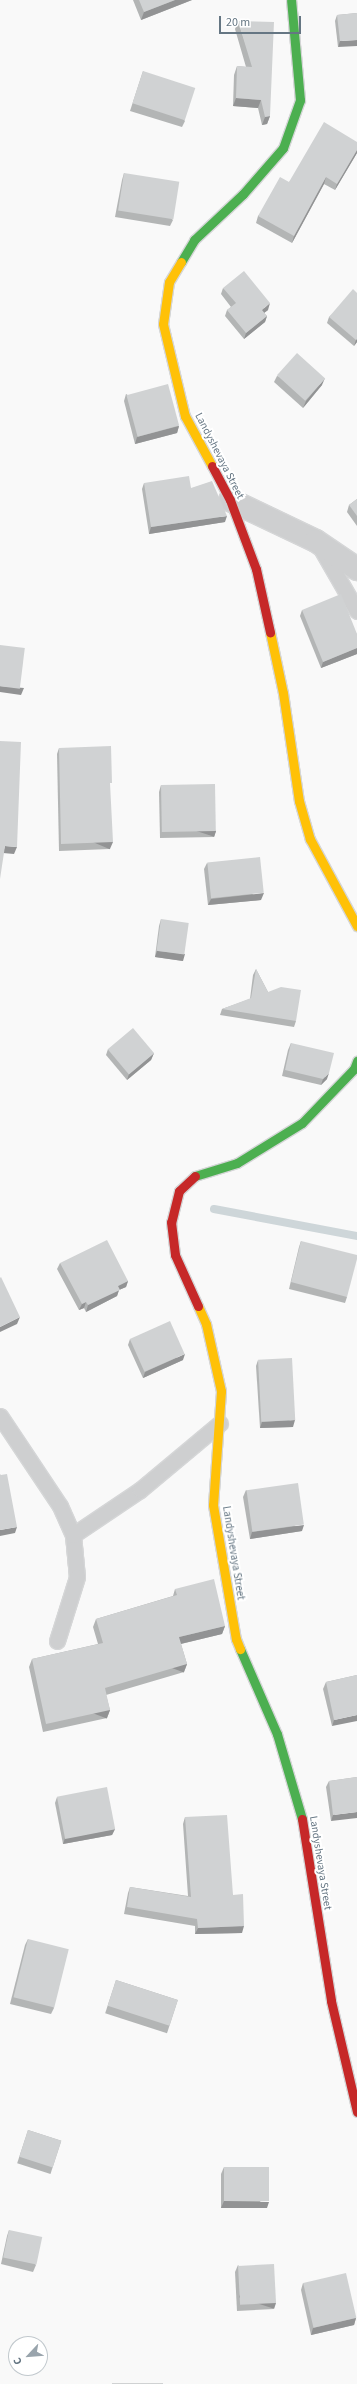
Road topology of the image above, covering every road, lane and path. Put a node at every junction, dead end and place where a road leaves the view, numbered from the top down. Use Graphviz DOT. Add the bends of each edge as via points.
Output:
graph roads {
  1 [pos="291,0"];
  2 [pos="230,500"];
  3 [pos="316,541"];
  4 [pos="357,569"];
  5 [pos="357,611"];
  6 [pos="357,926"];
  7 [pos="357,1061"];
  8 [pos="0,1416"];
  9 [pos="220,1423"];
  10 [pos="72,1535"];
  11 [pos="57,1641"];
  12 [pos="357,2112"];
  1 -- 2 [label="street, Landyshevaya Street" via="300,100 283,148 243,194 194,240 169,282 163,324 185,416"];
  2 -- 3 [label="street"];
  2 -- 6 [label="street, Landyshevaya Street" via="256,569 283,693 299,801 310,840"];
  3 -- 4 [label="street"];
  3 -- 5 [label="lane"];
  7 -- 9 [label="street, Landyshevaya Street" via="354,1069 302,1123 237,1163 197,1174 179,1191 170,1222 175,1255 206,1324 221,1391"];
  8 -- 10 [label="lane" via="60,1506"];
  9 -- 10 [label="lane" via="140,1490"];
  9 -- 12 [label="street, Landyshevaya Street" via="213,1505 235,1632 277,1734 301,1814 330,2001"];
  10 -- 11 [label="lane" via="77,1577"];
}
